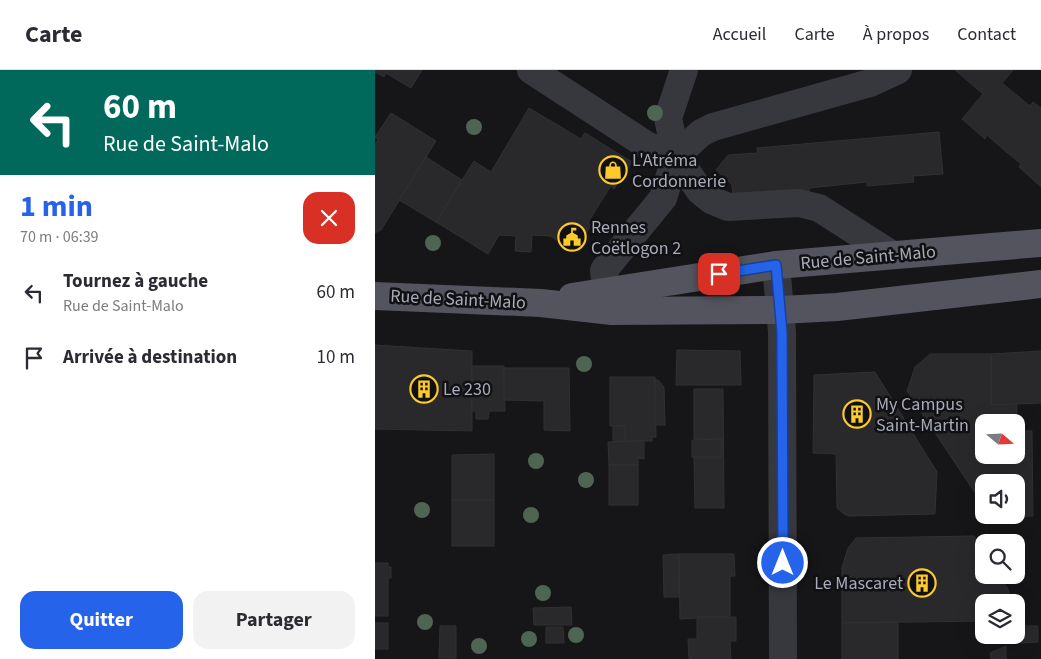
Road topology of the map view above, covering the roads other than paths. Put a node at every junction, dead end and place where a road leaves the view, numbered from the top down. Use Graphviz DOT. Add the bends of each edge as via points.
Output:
graph roads {
  1 [pos="531,70"];
  2 [pos="684,70"];
  3 [pos="898,70"];
  4 [pos="676,156"];
  5 [pos="1041,243"];
  6 [pos="891,254"];
  7 [pos="776,265"];
  8 [pos="1041,284"];
  9 [pos="375,296"];
  10 [pos="609,301"];
  11 [pos="781,310"];
  12 [pos="783,659"];
  1 -- 4 [label="street" via="648,146"];
  2 -- 4 [label="street" via="668,118"];
  3 -- 4 [label="street" via="870,83 713,127 701,133"];
  4 -- 6 [label="street" via="700,191 717,204 728,207 799,203 819,208"];
  4 -- 10 [label="street" via="663,198 604,270"];
  5 -- 6 [label="main road, Rue de Saint-Malo"];
  6 -- 7 [label="main road, Rue de Saint-Malo"];
  7 -- 10 [label="main road, Rue de Saint-Malo"];
  7 -- 11 [label="street"];
  8 -- 11 [label="main road, Rue de Saint-Malo"];
  9 -- 10 [label="main road, Rue de Saint-Malo" via="541,303"];
  10 -- 11 [label="main road, Rue de Saint-Malo"];
  11 -- 12 [label="street"];
}
